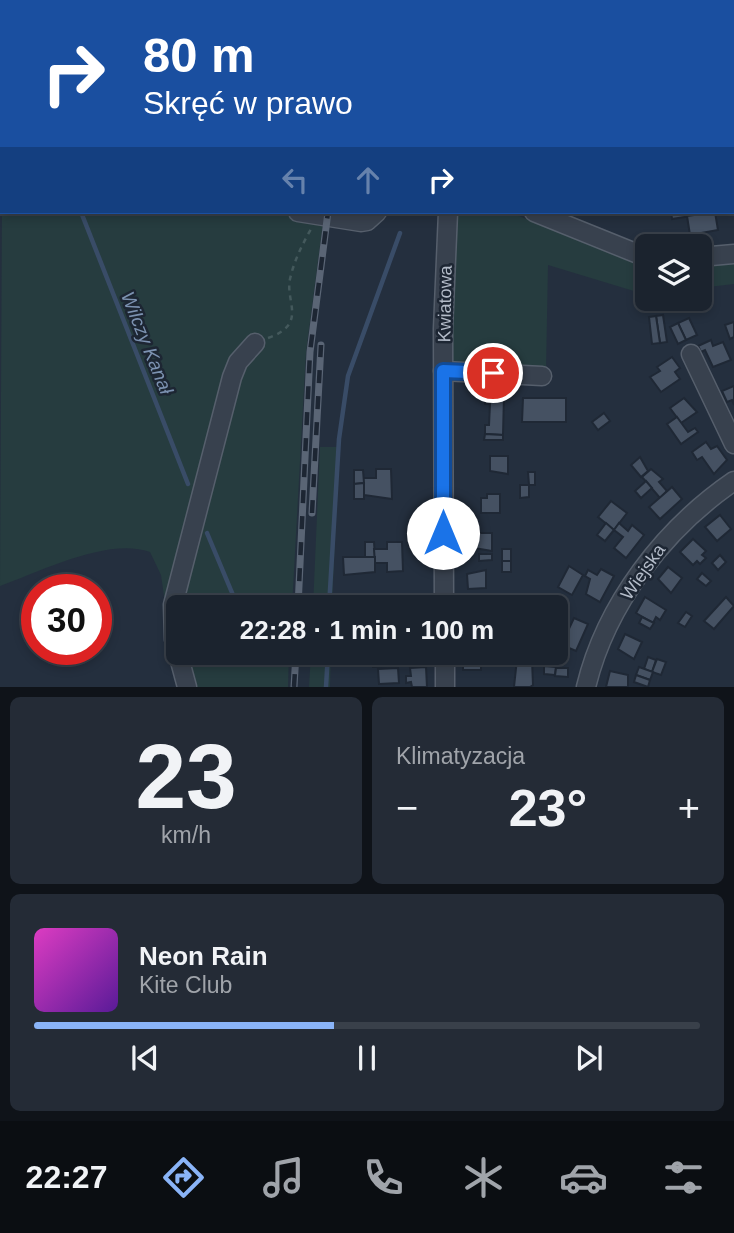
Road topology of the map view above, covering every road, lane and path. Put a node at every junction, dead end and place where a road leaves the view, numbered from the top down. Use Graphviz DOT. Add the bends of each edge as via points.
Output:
graph roads {
  1 [pos="306,214"];
  2 [pos="375,214"];
  3 [pos="448,214"];
  4 [pos="539,214"];
  5 [pos="318,217"];
  6 [pos="635,253"];
  7 [pos="734,254"];
  8 [pos="712,256"];
  9 [pos="256,343"];
  10 [pos="691,354"];
  11 [pos="443,371"];
  12 [pos="542,376"];
  13 [pos="734,444"];
  14 [pos="734,481"];
  15 [pos="444,595"];
  16 [pos="445,665"];
  17 [pos="187,687"];
  18 [pos="445,687"];
  19 [pos="586,687"];
  1 -- 5 [label="street"];
  2 -- 5 [label="street" via="367,221"];
  3 -- 11 [label="street, Kwiatowa"];
  4 -- 6 [label="street"];
  5 -- 9 [label="path" via="302,243 290,279 294,309 290,318 283,330"];
  7 -- 8 [label="street"];
  9 -- 17 [label="street" via="238,362 232,377 173,605 174,639"];
  10 -- 13 [label="street"];
  11 -- 12 [label="street"];
  11 -- 15 [label="street, Kwiatowa"];
  14 -- 19 [label="street, Wiejska" via="686,520 639,573 607,629"];
  16 -- 18 [label="street"];
}
